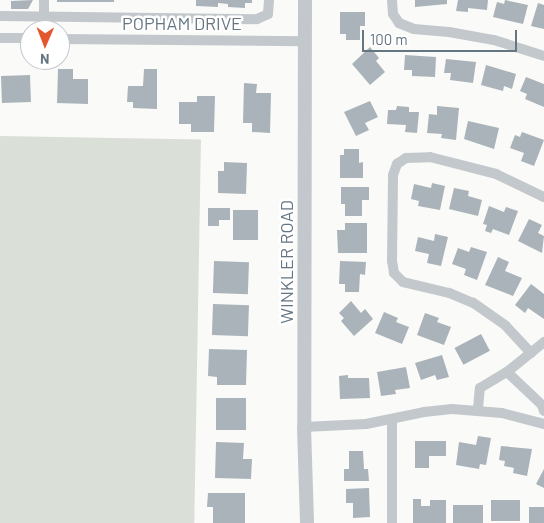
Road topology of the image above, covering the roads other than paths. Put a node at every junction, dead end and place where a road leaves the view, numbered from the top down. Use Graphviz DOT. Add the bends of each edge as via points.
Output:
graph roads {
  1 [pos="44,0"];
  2 [pos="269,0"];
  3 [pos="304,0"];
  4 [pos="392,0"];
  5 [pos="0,16"];
  6 [pos="44,17"];
  7 [pos="0,38"];
  8 [pos="20,38"];
  9 [pos="70,39"];
  10 [pos="304,41"];
  11 [pos="544,56"];
  12 [pos="544,197"];
  13 [pos="544,342"];
  14 [pos="531,353"];
  15 [pos="507,372"];
  16 [pos="478,409"];
  17 [pos="544,411"];
  18 [pos="392,420"];
  19 [pos="544,424"];
  20 [pos="304,427"];
  21 [pos="307,523"];
  22 [pos="392,523"];
  1 -- 6 [label="street"];
  2 -- 6 [label="street" via="268,14 251,18"];
  3 -- 10 [label="street, WINKLER ROAD"];
  4 -- 11 [label="street" via="393,14 399,23 414,29 494,40"];
  5 -- 6 [label="street"];
  7 -- 8 [label="street"];
  9 -- 10 [label="street, POPHAM DRIVE"];
  10 -- 20 [label="street, WINKLER ROAD"];
  12 -- 14 [label="street" via="496,174 430,157 406,158 397,164 393,175 394,273 403,282 449,293 479,306 505,325"];
  13 -- 14 [label="street"];
  14 -- 15 [label="street"];
  15 -- 16 [label="street" via="480,388"];
  15 -- 17 [label="street" via="542,405"];
  16 -- 18 [label="street" via="424,412"];
  16 -- 19 [label="street"];
  18 -- 20 [label="street"];
  18 -- 22 [label="street"];
  20 -- 21 [label="street, WINKLER ROAD"];
}
